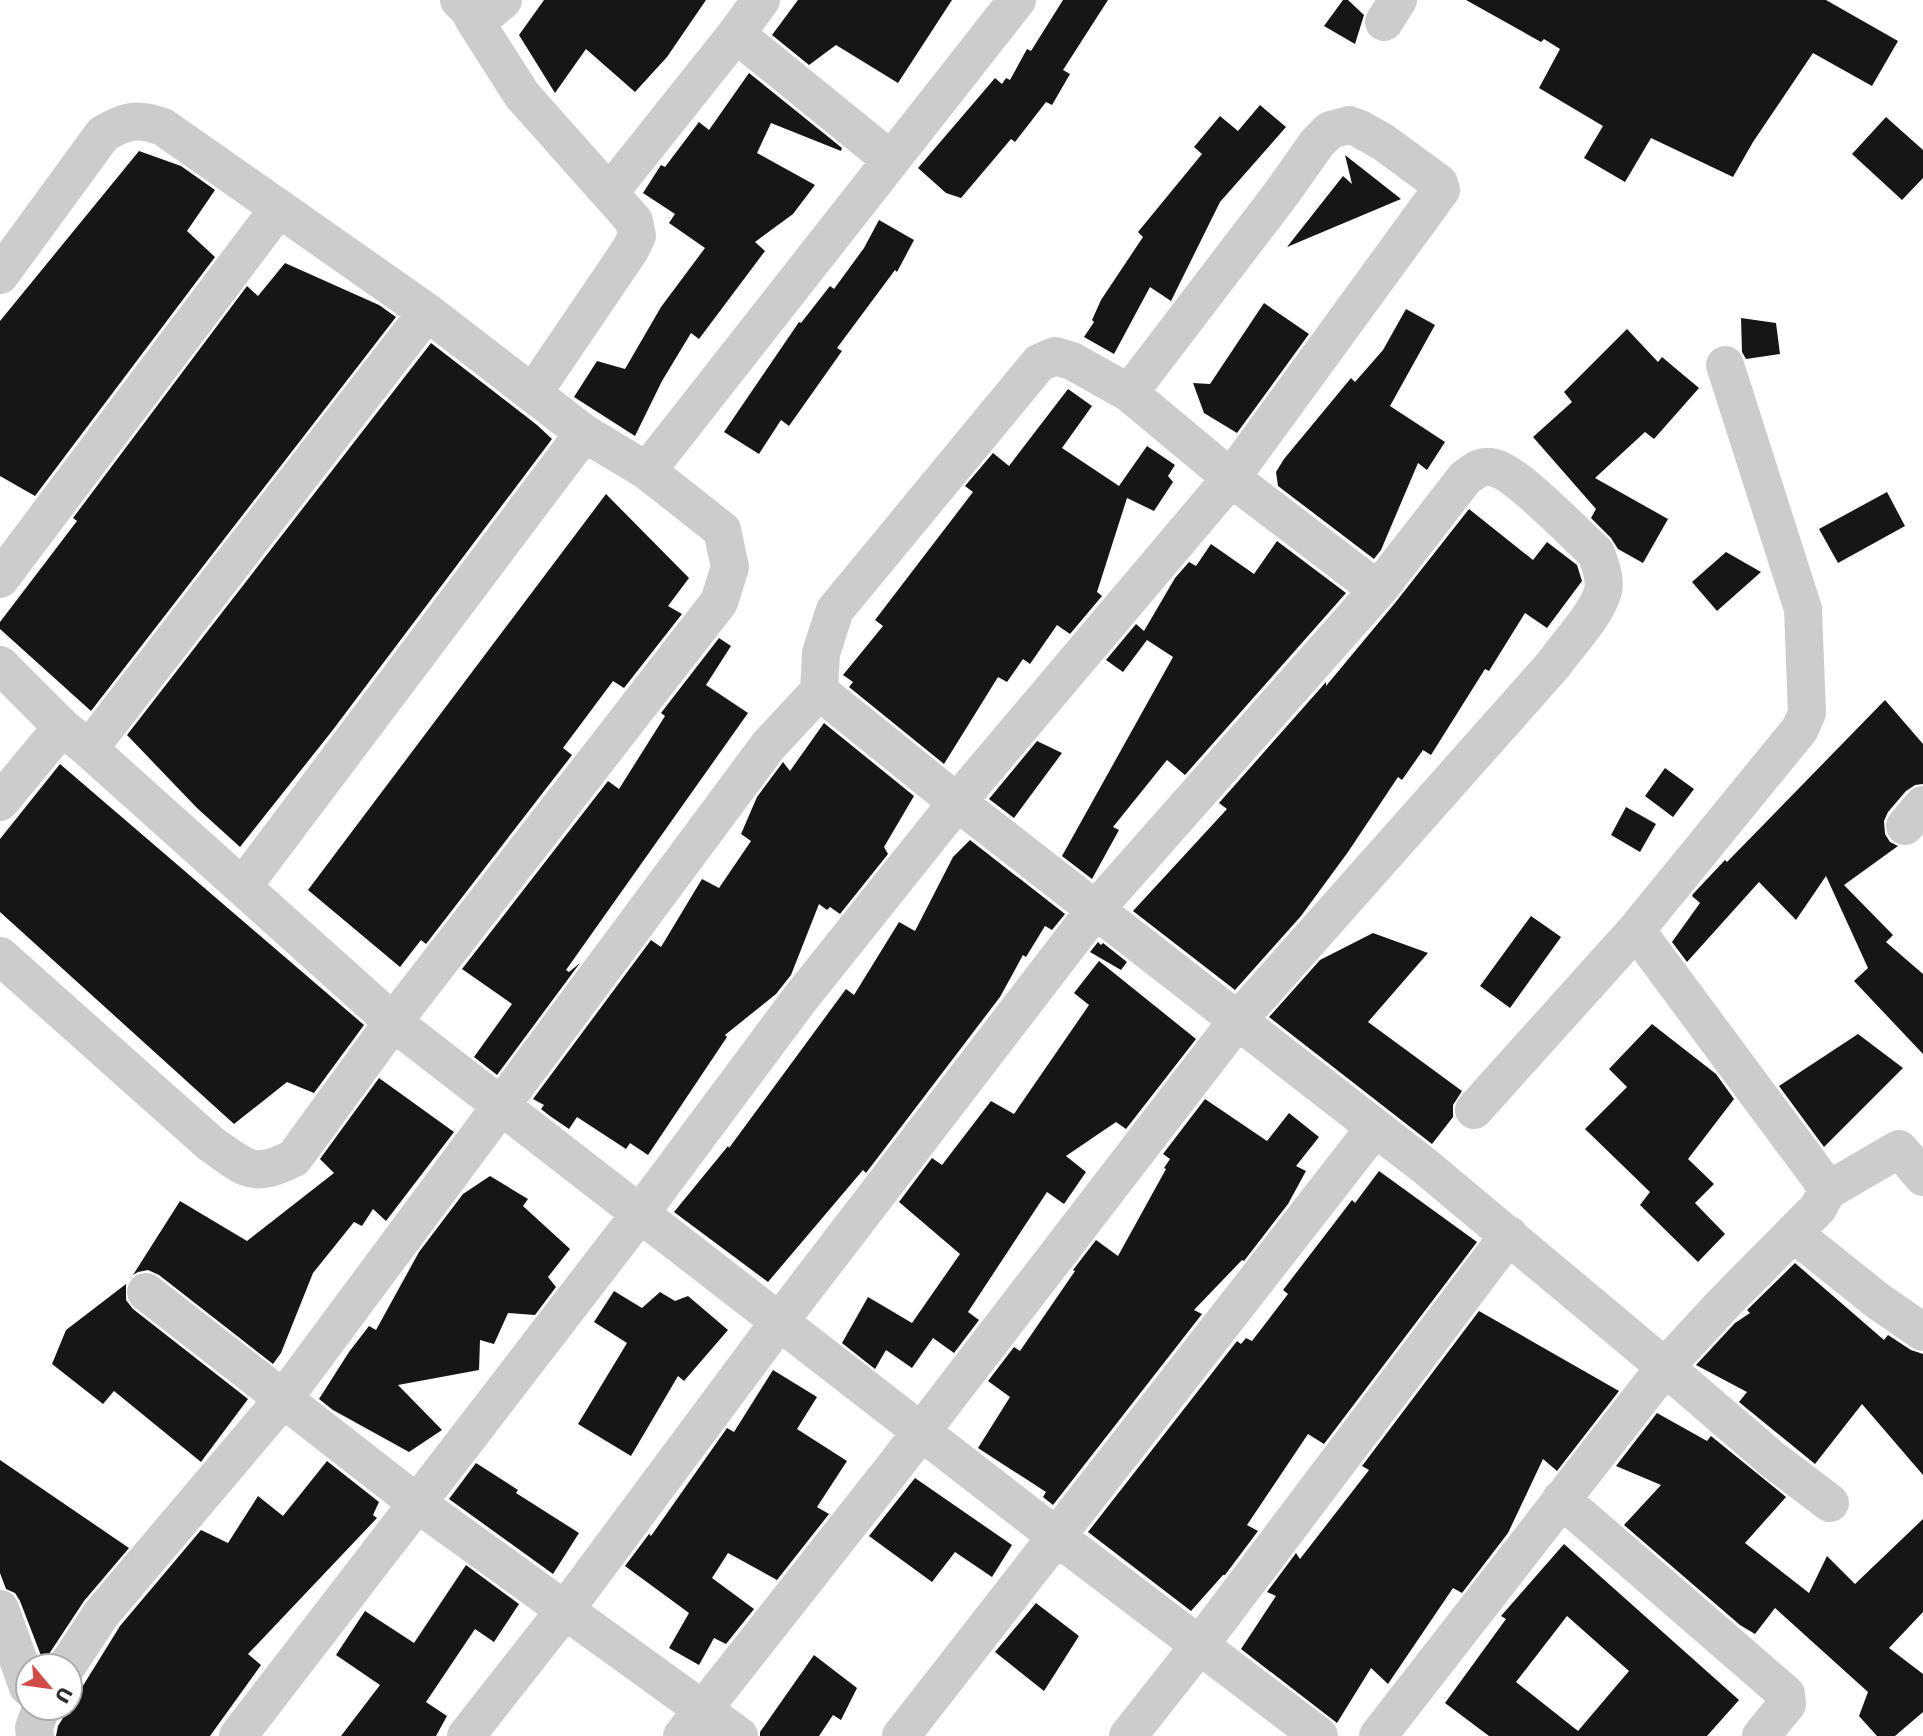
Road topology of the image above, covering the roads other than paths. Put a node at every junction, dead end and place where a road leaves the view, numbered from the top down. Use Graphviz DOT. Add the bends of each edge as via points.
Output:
graph roads {
  1 [pos="761,0"];
  2 [pos="1017,0"];
  3 [pos="479,8"];
  4 [pos="736,34"];
  5 [pos="891,160"];
  6 [pos="610,192"];
  7 [pos="279,208"];
  8 [pos="0,275"];
  9 [pos="427,312"];
  10 [pos="1725,365"];
  11 [pos="533,393"];
  12 [pos="1129,393"];
  13 [pos="584,433"];
  14 [pos="648,471"];
  15 [pos="1231,478"];
  16 [pos="0,579"];
  17 [pos="1378,590"];
  18 [pos="0,665"];
  19 [pos="819,691"];
  20 [pos="76,738"];
  21 [pos="958,801"];
  22 [pos="0,802"];
  23 [pos="243,886"];
  24 [pos="1095,910"];
  25 [pos="1636,930"];
  26 [pos="0,956"];
  27 [pos="1237,1021"];
  28 [pos="393,1022"];
  29 [pos="499,1106"];
  30 [pos="1474,1110"];
  31 [pos="1374,1129"];
  32 [pos="1923,1177"];
  33 [pos="1828,1191"];
  34 [pos="639,1215"];
  35 [pos="1793,1233"];
  36 [pos="1509,1235"];
  37 [pos="146,1292"];
  38 [pos="779,1322"];
  39 [pos="1923,1332"];
  40 [pos="1665,1367"];
  41 [pos="284,1398"];
  42 [pos="919,1432"];
  43 [pos="1560,1499"];
  44 [pos="1830,1503"];
  45 [pos="418,1504"];
  46 [pos="1057,1538"];
  47 [pos="0,1609"];
  48 [pos="565,1610"];
  49 [pos="1199,1646"];
  50 [pos="15,1652"];
  51 [pos="76,1652"];
  52 [pos="692,1722"];
  53 [pos="237,1736"];
  54 [pos="466,1736"];
  55 [pos="739,1736"];
  56 [pos="901,1736"];
  57 [pos="1128,1736"];
  58 [pos="1319,1736"];
  59 [pos="1378,1736"];
  60 [pos="1760,1736"];
  1 -- 4 [label="street"];
  2 -- 5 [label="street"];
  3 -- 6 [label="street" via="522,94"];
  4 -- 5 [label="street"];
  4 -- 6 [label="street"];
  5 -- 14 [label="street"];
  6 -- 11 [label="street" via="634,221 637,236"];
  7 -- 8 [label="street" via="163,127 143,120 121,123 103,134"];
  7 -- 9 [label="street"];
  7 -- 16 [label="street"];
  9 -- 11 [label="street"];
  9 -- 20 [label="street"];
  10 -- 25 [label="street" via="1803,609 1807,713 1800,729"];
  11 -- 13 [label="street"];
  12 -- 15 [label="street"];
  12 -- 15 [label="street" via="1330,130 1349,125 1360,129 1439,183 1441,190"];
  12 -- 19 [label="street" via="1072,361 1055,356 1040,363 835,610 821,653"];
  13 -- 14 [label="street"];
  13 -- 23 [label="street"];
  14 -- 28 [label="street" via="722,530 730,567 719,602"];
  15 -- 17 [label="street"];
  15 -- 21 [label="street"];
  17 -- 24 [label="street"];
  17 -- 27 [label="street" via="1465,478 1479,467 1494,467 1513,477 1596,553 1603,590 1554,664"];
  18 -- 20 [label="street"];
  19 -- 21 [label="street"];
  19 -- 29 [label="street" via="768,746"];
  20 -- 22 [label="street"];
  20 -- 23 [label="street"];
  21 -- 24 [label="street"];
  21 -- 34 [label="street" via="799,1000"];
  23 -- 28 [label="street"];
  24 -- 27 [label="street"];
  24 -- 38 [label="street"];
  25 -- 30 [label="street"];
  25 -- 33 [label="street"];
  26 -- 28 [label="street" via="211,1144 244,1167 269,1170 294,1158"];
  27 -- 31 [label="street"];
  27 -- 42 [label="street"];
  28 -- 29 [label="street"];
  29 -- 34 [label="street"];
  29 -- 41 [label="street"];
  31 -- 36 [label="street"];
  31 -- 46 [label="street"];
  32 -- 33 [label="street" via="1899,1149"];
  33 -- 35 [label="street"];
  34 -- 38 [label="street"];
  34 -- 45 [label="street"];
  35 -- 39 [label="street"];
  35 -- 40 [label="street"];
  36 -- 40 [label="street"];
  36 -- 49 [label="street"];
  37 -- 41 [label="street"];
  38 -- 42 [label="street"];
  38 -- 48 [label="street"];
  40 -- 43 [label="street"];
  40 -- 44 [label="street"];
  41 -- 45 [label="street"];
  41 -- 51 [label="street" via="102,1613"];
  42 -- 46 [label="street"];
  42 -- 52 [label="street"];
  43 -- 59 [label="street"];
  43 -- 60 [label="street" via="1786,1694 1781,1714"];
  45 -- 48 [label="street"];
  45 -- 53 [label="street"];
  46 -- 49 [label="street"];
  46 -- 56 [label="street"];
  47 -- 50 [label="street"];
  48 -- 52 [label="street"];
  48 -- 54 [label="street"];
  49 -- 57 [label="street"];
  49 -- 58 [label="street"];
  52 -- 55 [label="street"];
}
